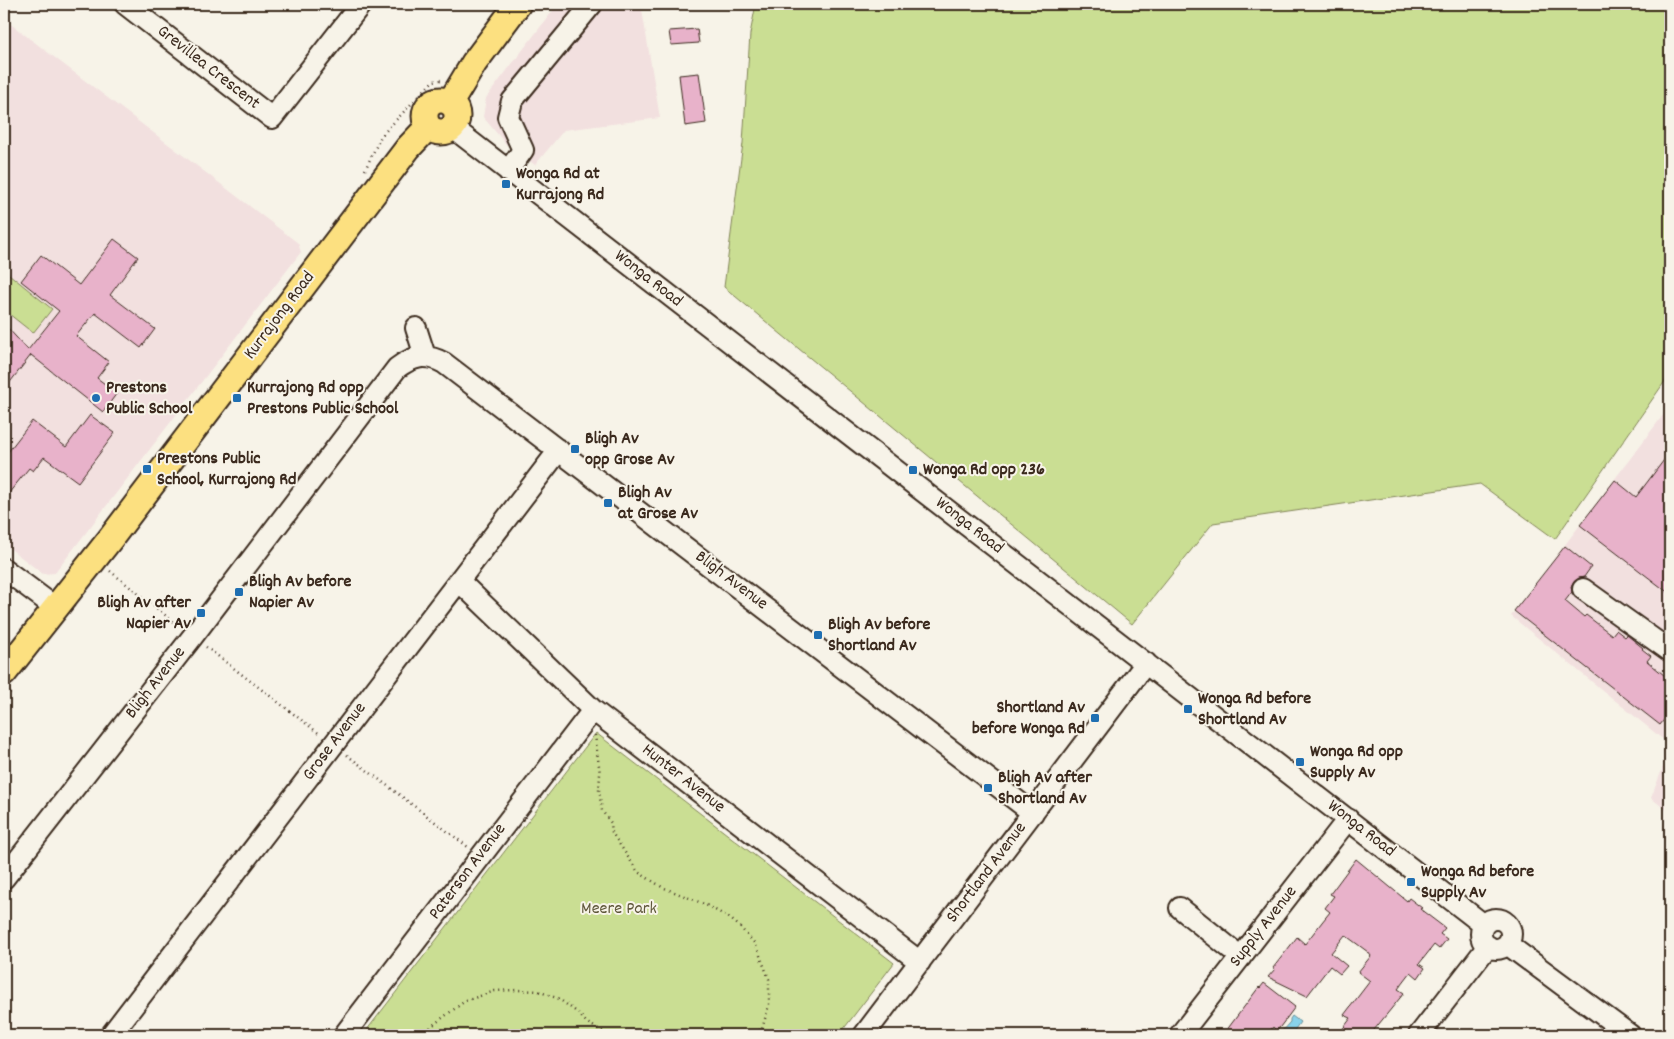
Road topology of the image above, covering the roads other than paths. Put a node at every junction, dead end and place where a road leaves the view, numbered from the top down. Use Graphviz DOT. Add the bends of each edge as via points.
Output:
graph roads {
  1 [pos="124,4"];
  2 [pos="361,4"];
  3 [pos="518,4"];
  4 [pos="592,4"];
  5 [pos="450,103"];
  6 [pos="428,127"];
  7 [pos="453,128"];
  8 [pos="508,171"];
  9 [pos="416,328"];
  10 [pos="425,356"];
  11 [pos="559,450"];
  12 [pos="4,569"];
  13 [pos="459,581"];
  14 [pos="1583,589"];
  15 [pos="56,608"];
  16 [pos="1670,651"];
  17 [pos="1146,663"];
  18 [pos="4,673"];
  19 [pos="592,710"];
  20 [pos="1033,813"];
  21 [pos="1348,819"];
  22 [pos="4,878"];
  23 [pos="1180,908"];
  24 [pos="1484,925"];
  25 [pos="1498,945"];
  26 [pos="1241,957"];
  27 [pos="920,962"];
  28 [pos="111,1035"];
  29 [pos="344,1035"];
  30 [pos="864,1035"];
  31 [pos="1180,1035"];
  32 [pos="1419,1035"];
  33 [pos="1630,1035"];
  1 -- 2 [label="street, Grevillea Crescent" via="272,118"];
  3 -- 5 [label="main road" via="474,63"];
  4 -- 8 [label="street" via="512,101 508,117 523,150"];
  5 -- 6 [label="main road" via="437,100 428,106 424,115"];
  5 -- 7 [label="main road" via="457,114"];
  6 -- 7 [label="main road" via="438,133"];
  6 -- 15 [label="main road, Kurrajong Road" via="408,148"];
  7 -- 8 [label="street, Wonga Road"];
  8 -- 17 [label="street, Wonga Road"];
  9 -- 10 [label="street"];
  10 -- 11 [label="street, Bligh Avenue" via="444,363"];
  10 -- 22 [label="street, Bligh Avenue" via="406,361 397,368"];
  11 -- 13 [label="street, Grose Avenue"];
  11 -- 20 [label="street, Bligh Avenue"];
  12 -- 15 [label="street"];
  13 -- 19 [label="street, Hunter Avenue"];
  13 -- 28 [label="street, Grose Avenue"];
  14 -- 16 [label="street"];
  15 -- 18 [label="main road, Kurrajong Road"];
  17 -- 20 [label="street, Shortland Avenue"];
  17 -- 21 [label="street, Wonga Road"];
  19 -- 27 [label="street, Hunter Avenue"];
  19 -- 29 [label="street, Paterson Avenue"];
  20 -- 27 [label="street, Shortland Avenue"];
  21 -- 24 [label="street, Wonga Road"];
  21 -- 26 [label="street, Supply Avenue"];
  23 -- 26 [label="street"];
  24 -- 25 [label="street" via="1482,938"];
  24 -- 25 [label="street" via="1497,919 1509,926 1511,935"];
  25 -- 32 [label="street"];
  25 -- 33 [label="street"];
  26 -- 31 [label="street, Supply Avenue"];
  27 -- 30 [label="street, Shortland Avenue"];
}
